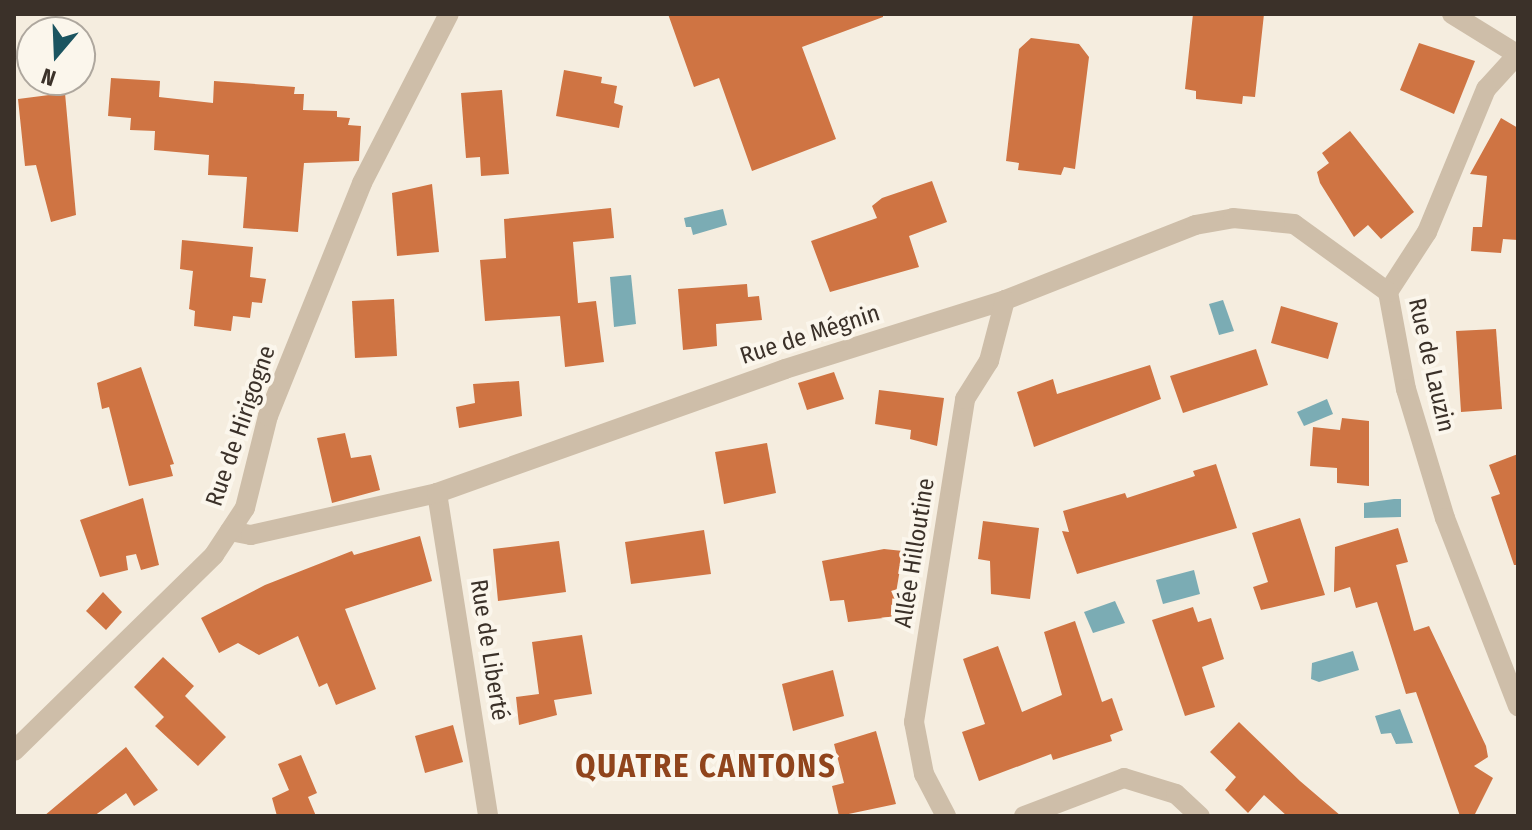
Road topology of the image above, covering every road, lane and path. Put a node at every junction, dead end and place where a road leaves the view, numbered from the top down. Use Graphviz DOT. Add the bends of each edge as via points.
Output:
graph roads {
  1 [pos="449,14"];
  2 [pos="1452,14"];
  3 [pos="1518,55"];
  4 [pos="1388,292"];
  5 [pos="1005,300"];
  6 [pos="437,493"];
  7 [pos="230,531"];
  8 [pos="1518,706"];
  9 [pos="14,751"];
  10 [pos="488,816"];
  11 [pos="946,816"];
  12 [pos="1024,816"];
  13 [pos="1200,816"];
  1 -- 7 [label="street, Rue de Hirigogne" via="362,183 268,416 245,508"];
  2 -- 3 [label="street"];
  3 -- 4 [label="street, Rue de Lauzin" via="1486,89 1427,232"];
  4 -- 5 [label="street, Rue de Mégnin" via="1294,224 1233,218 1195,225"];
  4 -- 8 [label="street, Rue de Lauzin" via="1406,389 1445,518"];
  5 -- 6 [label="street, Rue de Mégnin" via="785,369"];
  5 -- 11 [label="street, Allée Hilloutine" via="989,361 965,399 914,722 924,774"];
  6 -- 7 [label="street, Rue de Mégnin" via="251,535"];
  6 -- 10 [label="street, Rue de Liberté"];
  7 -- 9 [label="street, Rue de Hirigogne" via="214,555"];
  12 -- 13 [label="street" via="1124,778 1176,794"];
}
